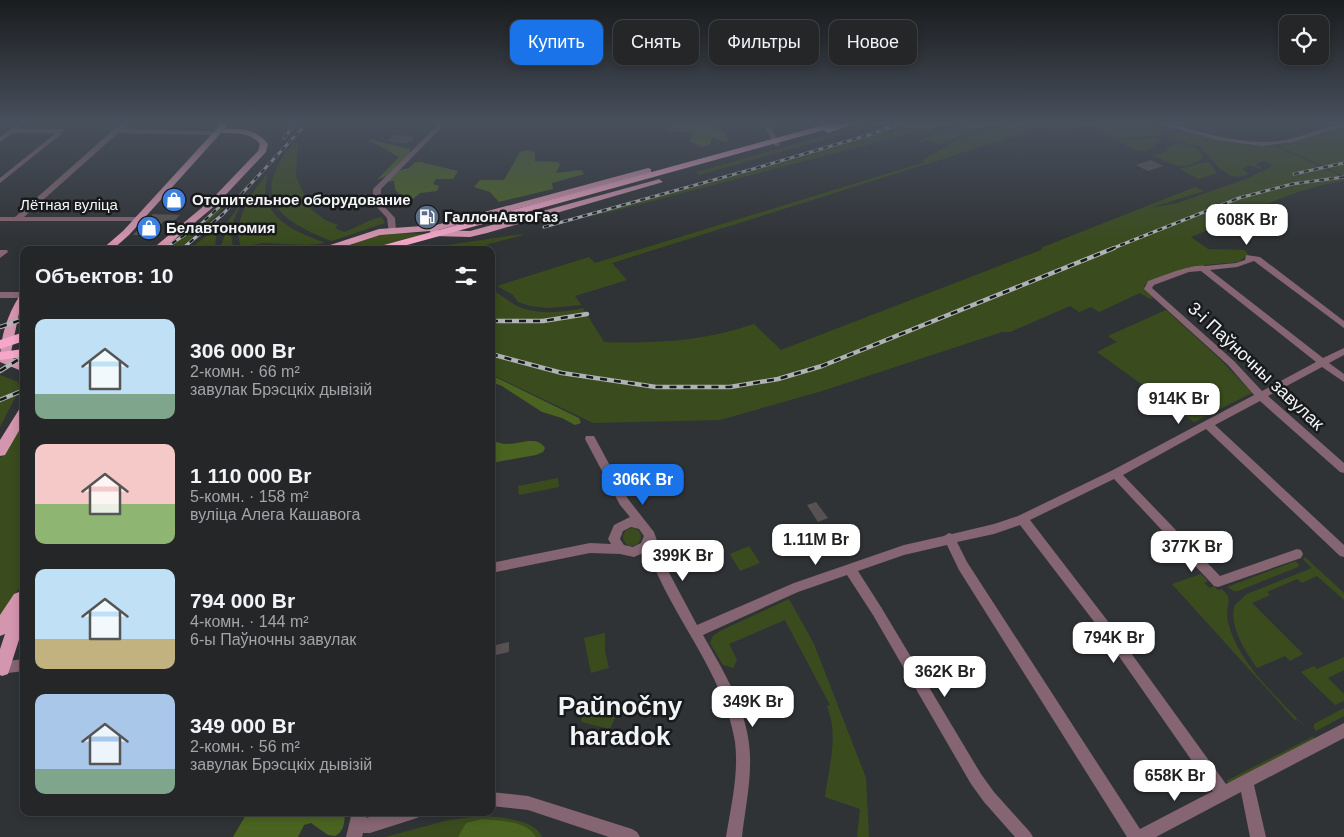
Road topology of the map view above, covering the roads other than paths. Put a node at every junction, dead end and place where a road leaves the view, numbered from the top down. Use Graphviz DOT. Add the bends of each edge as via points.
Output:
graph roads {
  1 [pos="22,163"];
  2 [pos="80,163"];
  3 [pos="188,163"];
  4 [pos="244,163"];
  5 [pos="251,163"];
  6 [pos="404,163"];
  7 [pos="695,163"];
  8 [pos="714,163"];
  9 [pos="655,176"];
  10 [pos="0,181"];
  11 [pos="512,207"];
  12 [pos="477,216"];
  13 [pos="0,219"];
  14 [pos="17,219"];
  15 [pos="138,219"];
  16 [pos="520,221"];
  17 [pos="487,230"];
  18 [pos="392,231"];
  19 [pos="111,246"];
  20 [pos="153,246"];
  21 [pos="161,246"];
  22 [pos="336,246"];
  23 [pos="392,246"];
  24 [pos="410,246"];
  25 [pos="0,252"];
  26 [pos="0,256"];
  27 [pos="1201,267"];
  28 [pos="0,295"];
  29 [pos="20,296"];
  30 [pos="20,303"];
  31 [pos="1344,326"];
  32 [pos="20,338"];
  33 [pos="0,345"];
  34 [pos="1344,351"];
  35 [pos="20,354"];
  36 [pos="1,358"];
  37 [pos="1321,362"];
  38 [pos="20,366"];
  39 [pos="1344,379"];
  40 [pos="1261,396"];
  41 [pos="20,418"];
  42 [pos="1208,424"];
  43 [pos="590,439"];
  44 [pos="0,451"];
  45 [pos="1344,469"];
  46 [pos="1115,474"];
  47 [pos="624,502"];
  48 [pos="1022,519"];
  49 [pos="643,525"];
  50 [pos="617,530"];
  51 [pos="949,538"];
  52 [pos="650,539"];
  53 [pos="595,547"];
  54 [pos="625,551"];
  55 [pos="1344,552"];
  56 [pos="1298,554"];
  57 [pos="495,567"];
  58 [pos="850,569"];
  59 [pos="661,570"];
  60 [pos="20,599"];
  61 [pos="20,611"];
  62 [pos="0,629"];
  63 [pos="20,632"];
  64 [pos="694,632"];
  65 [pos="20,666"];
  66 [pos="1,670"];
  67 [pos="1344,730"];
  68 [pos="1246,783"];
  69 [pos="1224,794"];
  70 [pos="495,799"];
  71 [pos="400,816"];
  72 [pos="357,825"];
  73 [pos="632,837"];
  74 [pos="734,837"];
  75 [pos="1025,837"];
  76 [pos="1136,837"];
  77 [pos="1140,837"];
  78 [pos="1258,837"];
  1 -- 10 [label="street"];
  2 -- 14 [label="street"];
  3 -- 15 [label="main road"];
  4 -- 20 [label="main road" via="206,202"];
  5 -- 21 [label="main road" via="214,202"];
  6 -- 18 [label="street" via="377,189 377,202 391,218"];
  7 -- 9 [label="highway"];
  8 -- 9 [label="highway"];
  9 -- 11 [label="main road"];
  9 -- 16 [label="main road"];
  9 -- 23 [label="highway"];
  9 -- 24 [label="highway"];
  11 -- 12 [label="main road"];
  11 -- 16 [label="main road" via="505,211 505,217"];
  12 -- 17 [label="main road" via="489,215 496,221"];
  12 -- 18 [label="main road" via="428,229"];
  13 -- 14 [label="street, Лётная вуліца"];
  14 -- 15 [label="street, Лётная вуліца"];
  15 -- 19 [label="main road"];
  16 -- 17 [label="main road"];
  17 -- 18 [label="main road" via="470,234"];
  18 -- 22 [label="main road"];
  25 -- 26 [label="street" via="4,252"];
  27 -- 31 [label="street" via="1254,261"];
  27 -- 37 [label="street"];
  27 -- 40 [label="street, 3-і Паўночны завулак" via="1179,272 1148,286 1152,294 1231,363"];
  28 -- 29 [label="street"];
  30 -- 36 [label="main road"];
  32 -- 33 [label="highway"];
  34 -- 37 [label="street"];
  35 -- 36 [label="highway"];
  36 -- 38 [label="main road"];
  37 -- 39 [label="street"];
  37 -- 40 [label="street"];
  40 -- 42 [label="street"];
  40 -- 45 [label="street, 3-і Паўночны завулак"];
  41 -- 44 [label="main road"];
  42 -- 46 [label="street"];
  42 -- 55 [label="street"];
  43 -- 47 [label="street"];
  46 -- 48 [label="street"];
  46 -- 56 [label="street" via="1218,582"];
  47 -- 49 [label="street"];
  47 -- 50 [label="street" via="624,514"];
  48 -- 51 [label="street" via="994,529"];
  48 -- 69 [label="street" via="1106,628"];
  49 -- 50 [label="street" via="630,522"];
  49 -- 52 [label="street" via="649,531"];
  50 -- 53 [label="street"];
  50 -- 54 [label="street" via="614,539"];
  51 -- 58 [label="street"];
  51 -- 76 [label="street" via="963,566"];
  52 -- 54 [label="street" via="642,549"];
  52 -- 59 [label="street"];
  53 -- 54 [label="street"];
  53 -- 57 [label="street"];
  54 -- 59 [label="street" via="648,558"];
  58 -- 64 [label="street" via="794,588"];
  58 -- 75 [label="street" via="976,779"];
  59 -- 64 [label="street"];
  60 -- 62 [label="main road"];
  61 -- 66 [label="main road"];
  63 -- 66 [label="main road"];
  64 -- 74 [label="street" via="726,692 742,742 743,770"];
  65 -- 66 [label="street"];
  67 -- 68 [label="street"];
  68 -- 69 [label="street"];
  68 -- 78 [label="street"];
  69 -- 77 [label="street"];
  70 -- 73 [label="street" via="528,803"];
  71 -- 72 [label="street" via="370,825"];
}
